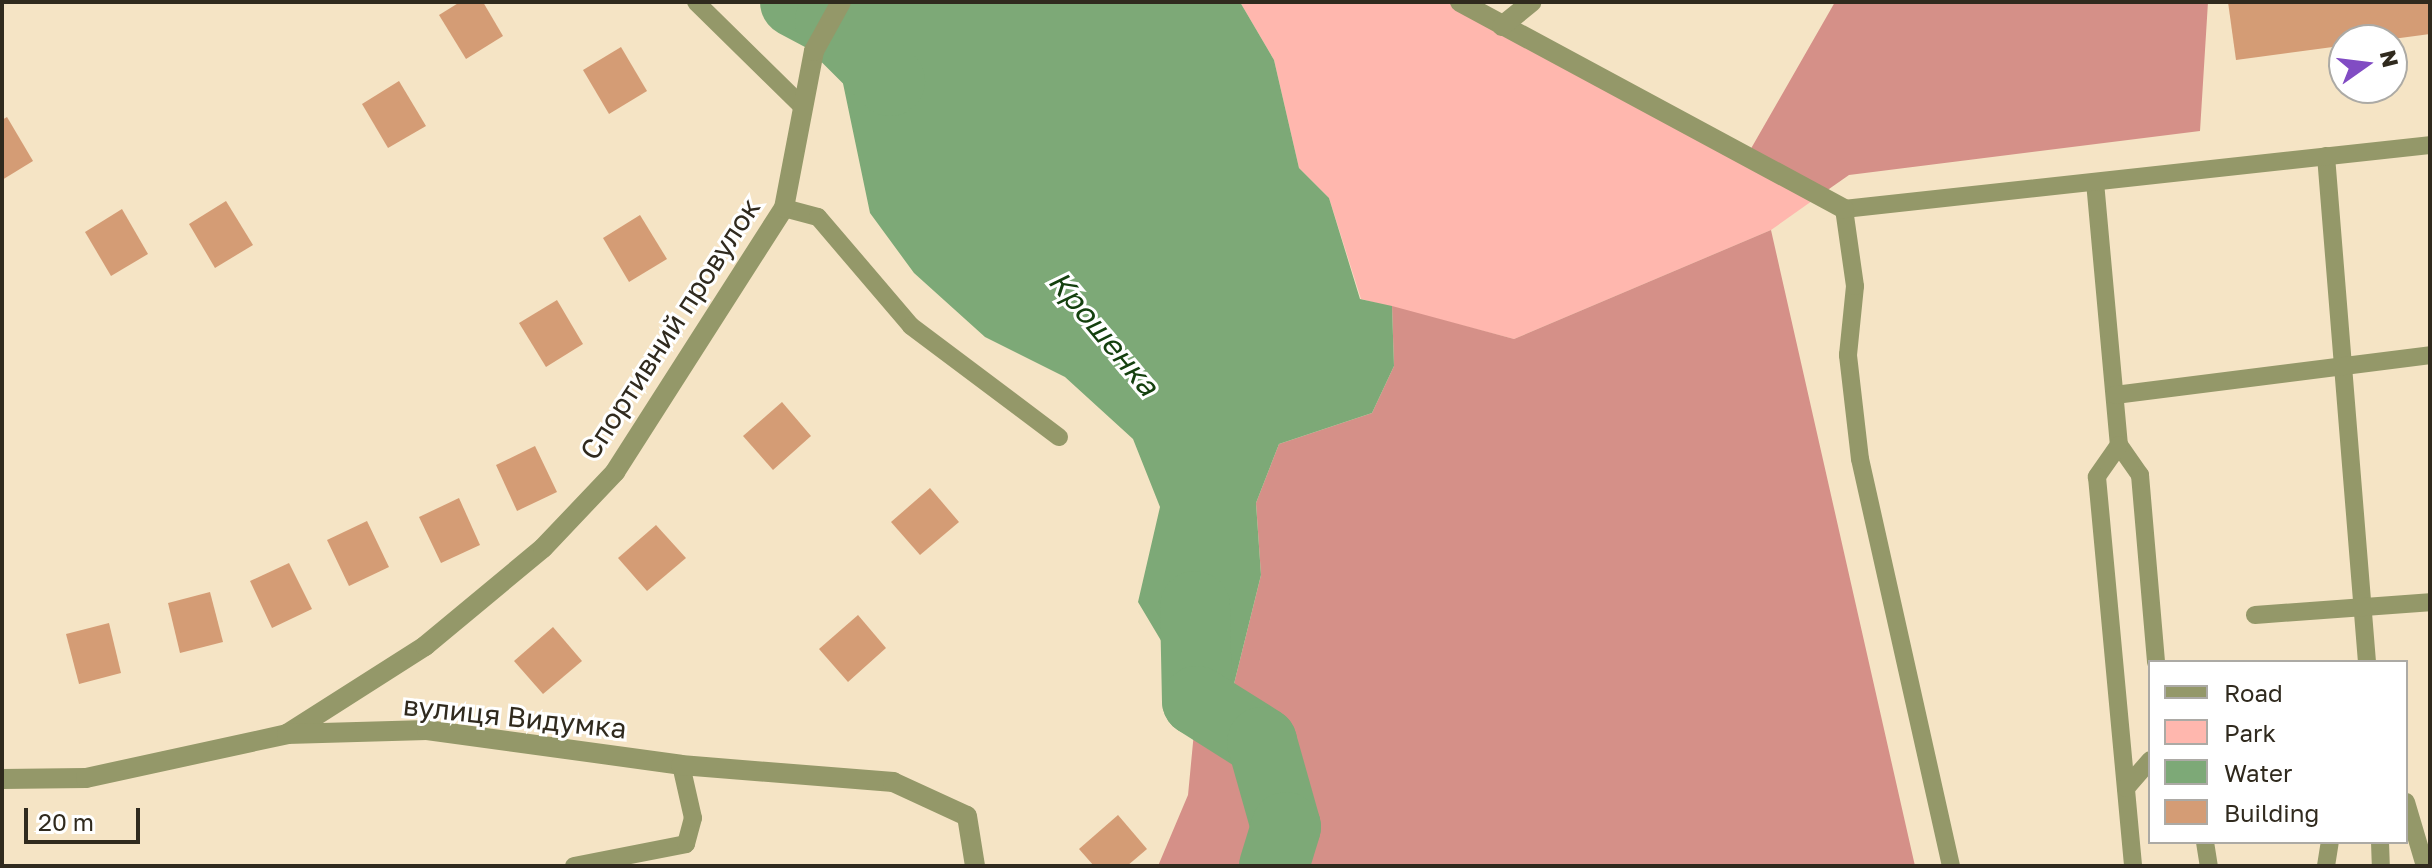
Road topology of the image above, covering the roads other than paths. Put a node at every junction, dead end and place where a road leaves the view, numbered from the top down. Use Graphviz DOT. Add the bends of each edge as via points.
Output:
graph roads {
  1 [pos="696,2"];
  2 [pos="841,2"];
  3 [pos="1460,2"];
  4 [pos="1532,2"];
  5 [pos="1502,26"];
  6 [pos="803,107"];
  7 [pos="2430,145"];
  8 [pos="2326,156"];
  9 [pos="2095,182"];
  10 [pos="784,208"];
  11 [pos="1844,209"];
  12 [pos="2430,355"];
  13 [pos="2343,366"];
  14 [pos="2115,395"];
  15 [pos="1059,437"];
  16 [pos="2119,445"];
  17 [pos="2430,602"];
  18 [pos="2362,606"];
  19 [pos="2255,615"];
  20 [pos="2156,660"];
  21 [pos="2367,660"];
  22 [pos="287,734"];
  23 [pos="2148,762"];
  24 [pos="681,765"];
  25 [pos="2,779"];
  26 [pos="2126,788"];
  27 [pos="2408,809"];
  28 [pos="2205,844"];
  29 [pos="2330,844"];
  30 [pos="2380,844"];
  31 [pos="574,866"];
  32 [pos="975,866"];
  33 [pos="1951,866"];
  34 [pos="2133,866"];
  35 [pos="2209,866"];
  36 [pos="2326,866"];
  37 [pos="2381,866"];
  38 [pos="2425,866"];
  1 -- 6 [label="lane"];
  2 -- 6 [label="street, Спортивний провулок" via="814,51"];
  3 -- 5 [label="street"];
  4 -- 5 [label="street"];
  5 -- 11 [label="street"];
  6 -- 10 [label="street, Спортивний провулок"];
  7 -- 8 [label="lane"];
  8 -- 9 [label="lane"];
  8 -- 13 [label="lane"];
  9 -- 11 [label="lane"];
  9 -- 14 [label="lane"];
  10 -- 15 [label="lane" via="818,217 911,326"];
  10 -- 22 [label="street, Спортивний провулок" via="670,393 574,515 425,646"];
  11 -- 33 [label="lane" via="1855,286 1848,355 1860,459"];
  12 -- 13 [label="lane"];
  13 -- 14 [label="lane"];
  13 -- 18 [label="lane"];
  14 -- 16 [label="lane"];
  16 -- 20 [label="lane" via="2140,475"];
  16 -- 26 [label="lane" via="2097,477"];
  17 -- 18 [label="lane"];
  18 -- 19 [label="lane"];
  18 -- 21 [label="lane"];
  22 -- 24 [label="street, вулиця Видумка" via="427,730"];
  22 -- 25 [label="street, вулиця Видумка" via="86,778"];
  23 -- 26 [label="lane"];
  24 -- 31 [label="lane" via="693,818 686,844"];
  24 -- 32 [label="street, вулиця Видумка" via="893,782 967,816"];
  26 -- 34 [label="lane"];
  27 -- 38 [label="lane"];
  28 -- 35 [label="lane"];
  29 -- 36 [label="lane"];
  30 -- 37 [label="lane"];
}
